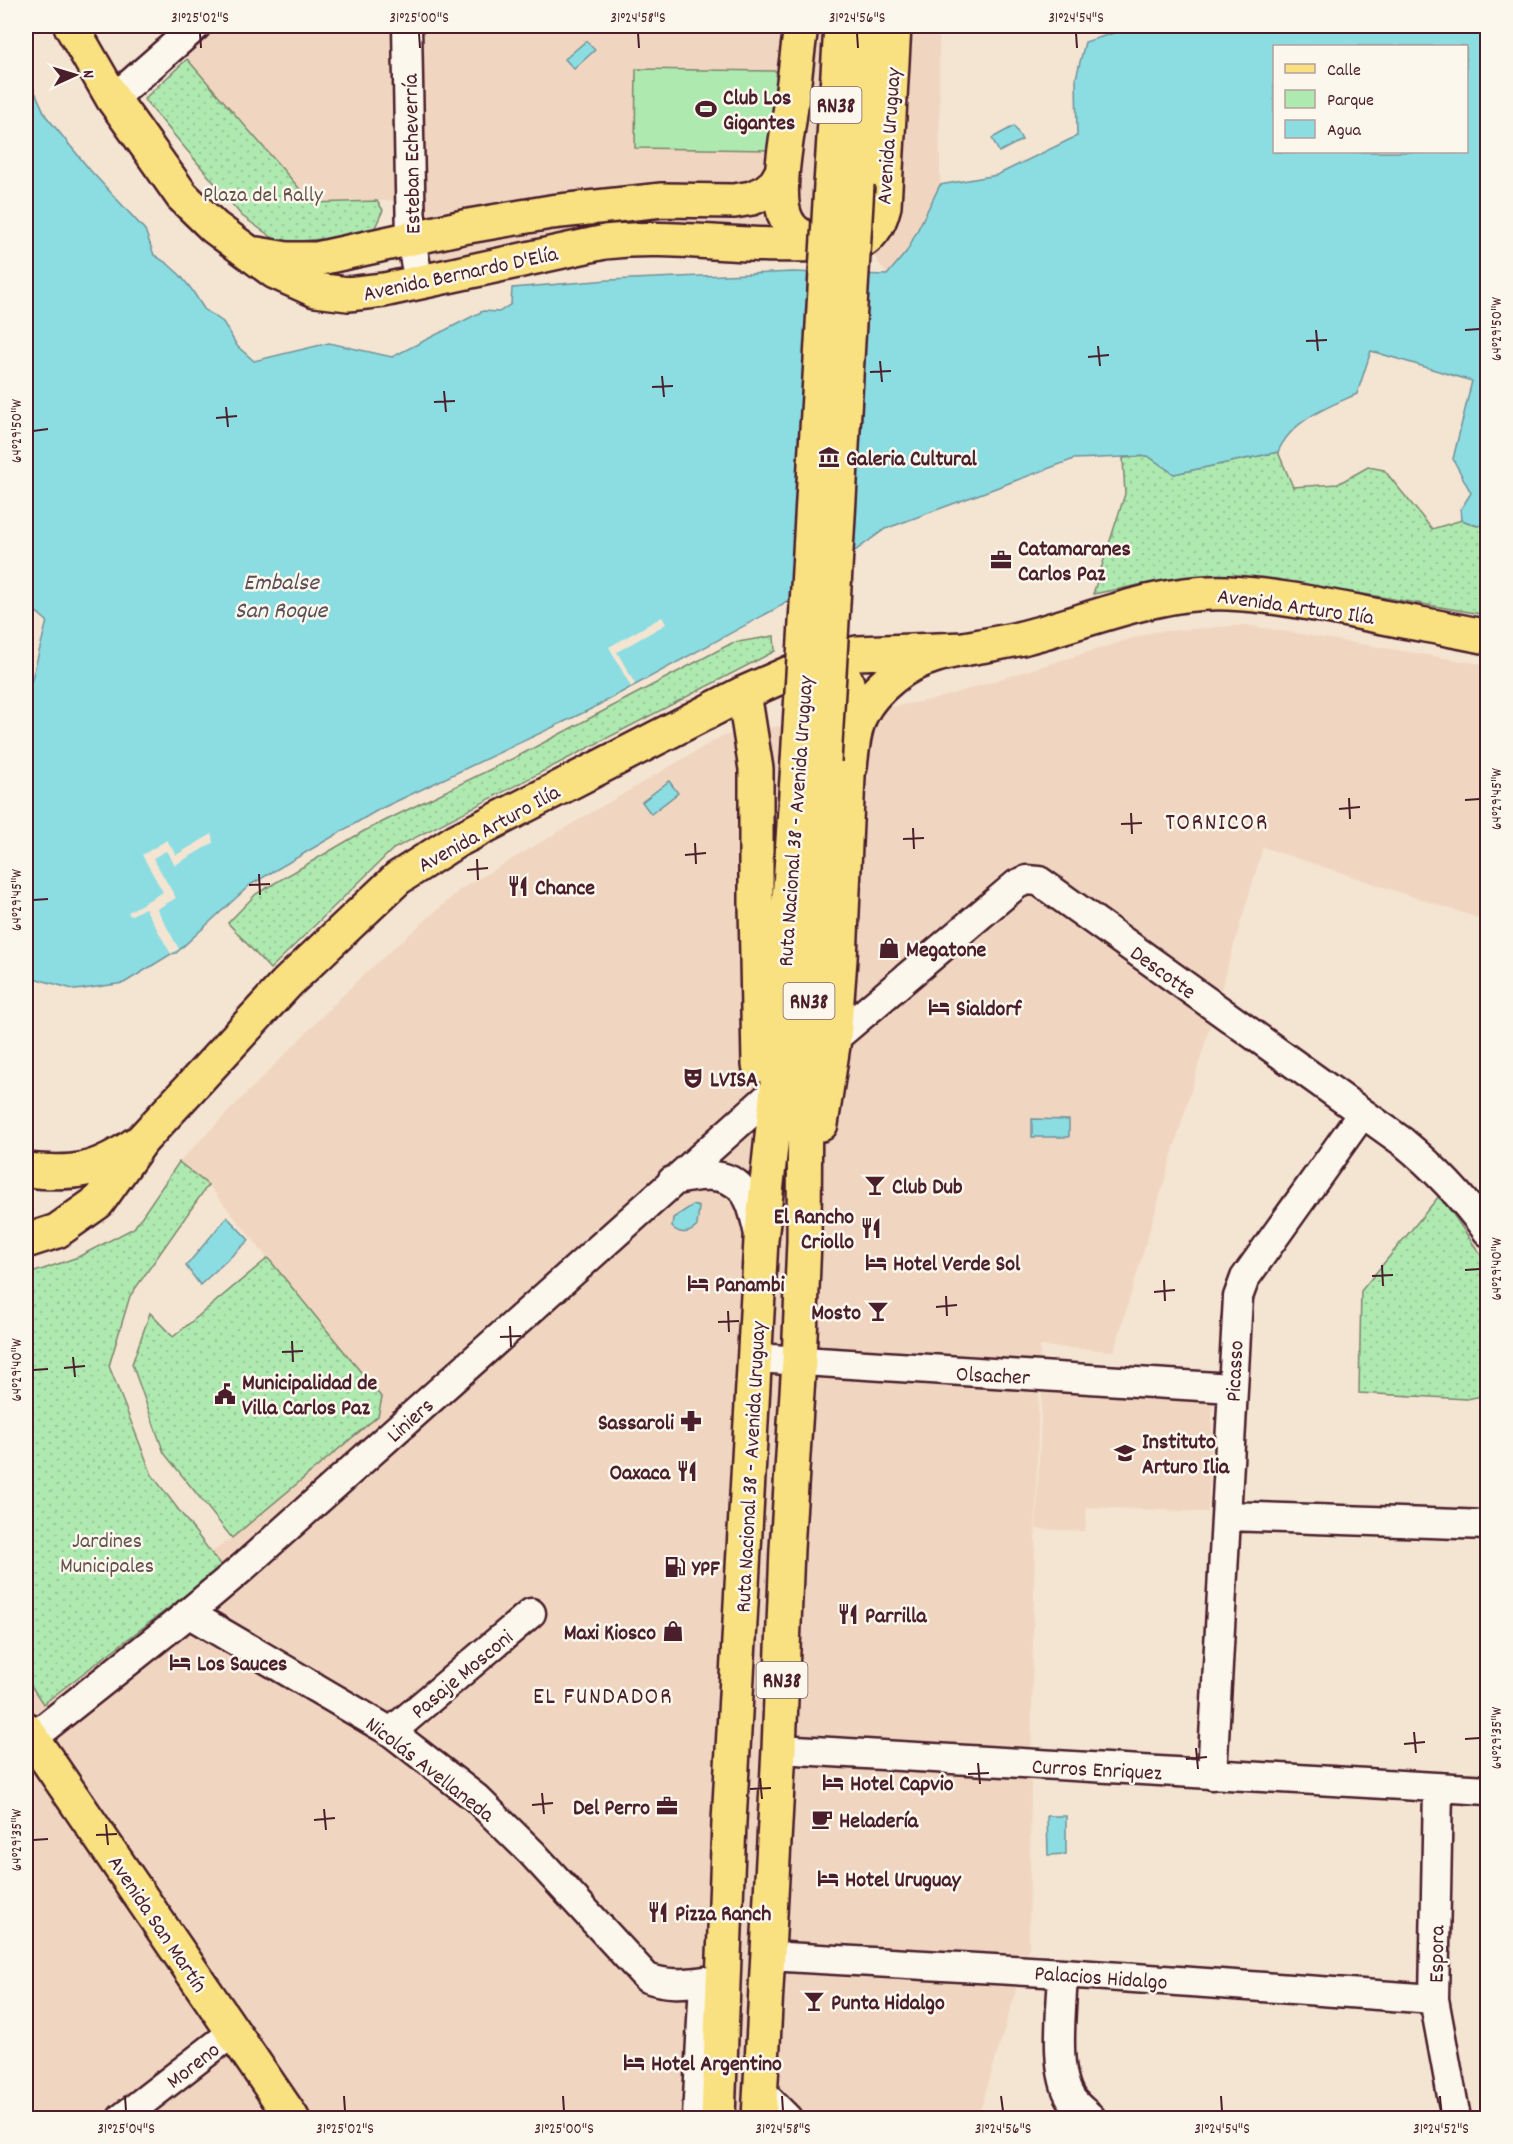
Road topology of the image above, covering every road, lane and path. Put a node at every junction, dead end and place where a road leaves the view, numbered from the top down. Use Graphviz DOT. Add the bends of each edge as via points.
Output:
graph roads {
  1 [pos="71,26"];
  2 [pos="196,26"];
  3 [pos="407,26"];
  4 [pos="801,26"];
  5 [pos="841,26"];
  6 [pos="866,26"];
  7 [pos="894,26"];
  8 [pos="113,99"];
  9 [pos="782,172"];
  10 [pos="844,184"];
  11 [pos="411,240"];
  12 [pos="864,241"];
  13 [pos="823,244"];
  14 [pos="252,253"];
  15 [pos="419,282"];
  16 [pos="1488,637"];
  17 [pos="965,649"];
  18 [pos="825,659"];
  19 [pos="744,693"];
  20 [pos="824,763"];
  21 [pos="834,1039"];
  22 [pos="768,1097"];
  23 [pos="1362,1114"];
  24 [pos="149,1132"];
  25 [pos="26,1170"];
  26 [pos="672,1181"];
  27 [pos="1488,1232"];
  28 [pos="761,1240"];
  29 [pos="26,1241"];
  30 [pos="804,1241"];
  31 [pos="755,1358"];
  32 [pos="799,1361"];
  33 [pos="1232,1388"];
  34 [pos="1227,1516"];
  35 [pos="1488,1525"];
  36 [pos="745,1547"];
  37 [pos="188,1613"];
  38 [pos="531,1613"];
  39 [pos="391,1732"];
  40 [pos="29,1733"];
  41 [pos="779,1749"];
  42 [pos="1212,1775"];
  43 [pos="1438,1788"];
  44 [pos="1488,1791"];
  45 [pos="729,1822"];
  46 [pos="728,1879"];
  47 [pos="768,1956"];
  48 [pos="1063,1973"];
  49 [pos="704,1980"];
  50 [pos="1434,1999"];
  51 [pos="233,2032"];
  52 [pos="759,2104"];
  53 [pos="122,2118"];
  54 [pos="292,2118"];
  55 [pos="697,2118"];
  56 [pos="718,2118"];
  57 [pos="788,2118"];
  58 [pos="1091,2118"];
  59 [pos="1455,2118"];
  1 -- 8 [label="main road, Avenida Bernardo D'Elía"];
  2 -- 8 [label="street"];
  3 -- 11 [label="street, Esteban Echeverría"];
  4 -- 9 [label="main road"];
  5 -- 10 [label="main road, Ruta Nacional 38 - Avenida Uruguay / RN38"];
  6 -- 10 [label="main road, Ruta Nacional 38 - Avenida Uruguay / RN38"];
  7 -- 12 [label="main road, Avenida Uruguay" via="884,206 876,229"];
  8 -- 14 [label="main road, Avenida Bernardo D'Elía" via="182,196 214,227"];
  9 -- 11 [label="main road" via="765,192 752,198 663,200 551,212"];
  9 -- 13 [label="main road" via="784,217 792,230"];
  10 -- 20 [label="main road, Ruta Nacional 38 - Avenida Uruguay / RN38, bridge"];
  11 -- 14 [label="main road" via="316,259"];
  11 -- 15 [label="street, Esteban Echeverría"];
  12 -- 13 [label="main road, Avenida Bernardo D'Elía"];
  13 -- 15 [label="main road, Avenida Bernardo D'Elía" via="622,240"];
  14 -- 15 [label="main road, Avenida Bernardo D'Elía" via="275,272 315,290 362,293"];
  16 -- 17 [label="main road, Avenida Arturo Ilía" via="1302,602 1228,593 1194,594 1139,605 1024,638"];
  17 -- 18 [label="main road, Avenida Arturo Ilía" via="857,653"];
  17 -- 20 [label="main road" via="932,657 894,676 867,701 854,730"];
  18 -- 19 [label="main road, Avenida Arturo Ilía"];
  18 -- 20 [label="main road" via="843,673 851,707"];
  19 -- 22 [label="main road" via="756,769"];
  19 -- 24 [label="main road, Avenida Arturo Ilía" via="456,841 398,878 287,983"];
  20 -- 21 [label="main road"];
  20 -- 22 [label="main road, Ruta Nacional 38 - Avenida Uruguay / RN38"];
  20 -- 30 [label="main road, Ruta Nacional 38 - Avenida Uruguay / RN38" via="805,1072"];
  21 -- 23 [label="street, Descotte" via="1017,884 1032,879"];
  21 -- 30 [label="main road"];
  22 -- 26 [label="street, Liniers"];
  22 -- 28 [label="main road, Ruta Nacional 38 - Avenida Uruguay / RN38"];
  23 -- 27 [label="street, Descotte" via="1428,1162 1463,1198"];
  23 -- 33 [label="street, Picasso" via="1245,1278 1238,1297"];
  24 -- 25 [label="main road" via="114,1159 89,1169 66,1173"];
  24 -- 29 [label="main road" via="98,1202 57,1231"];
  26 -- 28 [label="street" via="706,1175 727,1179 745,1193"];
  26 -- 37 [label="street, Liniers"];
  28 -- 31 [label="main road, Ruta Nacional 38 - Avenida Uruguay / RN38"];
  30 -- 32 [label="main road, Ruta Nacional 38 - Avenida Uruguay / RN38"];
  31 -- 32 [label="street, Olsacher"];
  31 -- 36 [label="main road, Ruta Nacional 38 - Avenida Uruguay / RN38"];
  32 -- 33 [label="street, Olsacher"];
  32 -- 41 [label="main road, Ruta Nacional 38 - Avenida Uruguay / RN38"];
  33 -- 34 [label="street, Picasso"];
  34 -- 35 [label="street"];
  34 -- 42 [label="street, Picasso"];
  36 -- 41 [label="main road" via="762,1612 755,1732 759,1744"];
  36 -- 45 [label="main road, Ruta Nacional 38 - Avenida Uruguay / RN38"];
  37 -- 39 [label="street, Nicolás Avellaneda"];
  37 -- 40 [label="street, Liniers"];
  38 -- 39 [label="street, Pasaje Mosconi"];
  39 -- 49 [label="street, Nicolás Avellaneda" via="476,1798 647,1978 680,1985"];
  40 -- 51 [label="main road, Avenida San Martín"];
  41 -- 42 [label="street, Curros Enriquez"];
  41 -- 47 [label="main road, Ruta Nacional 38 - Avenida Uruguay / RN38"];
  42 -- 43 [label="street, Curros Enriquez"];
  43 -- 44 [label="street, Curros Enriquez"];
  43 -- 50 [label="street, Espora"];
  45 -- 46 [label="main road, Ruta Nacional 38 - Avenida Uruguay / RN38"];
  45 -- 49 [label="main road" via="718,1836"];
  46 -- 52 [label="main road" via="746,1939 741,2051"];
  46 -- 56 [label="main road, Ruta Nacional 38 - Avenida Uruguay / RN38"];
  47 -- 48 [label="street, Palacios Hidalgo"];
  47 -- 52 [label="main road, Ruta Nacional 38 - Avenida Uruguay / RN38"];
  48 -- 50 [label="street, Palacios Hidalgo"];
  48 -- 58 [label="street" via="1060,2066 1072,2099"];
  49 -- 55 [label="street"];
  50 -- 59 [label="street, Espora"];
  51 -- 53 [label="street, Moreno"];
  51 -- 54 [label="main road, Avenida San Martín"];
  52 -- 57 [label="street"];
}
